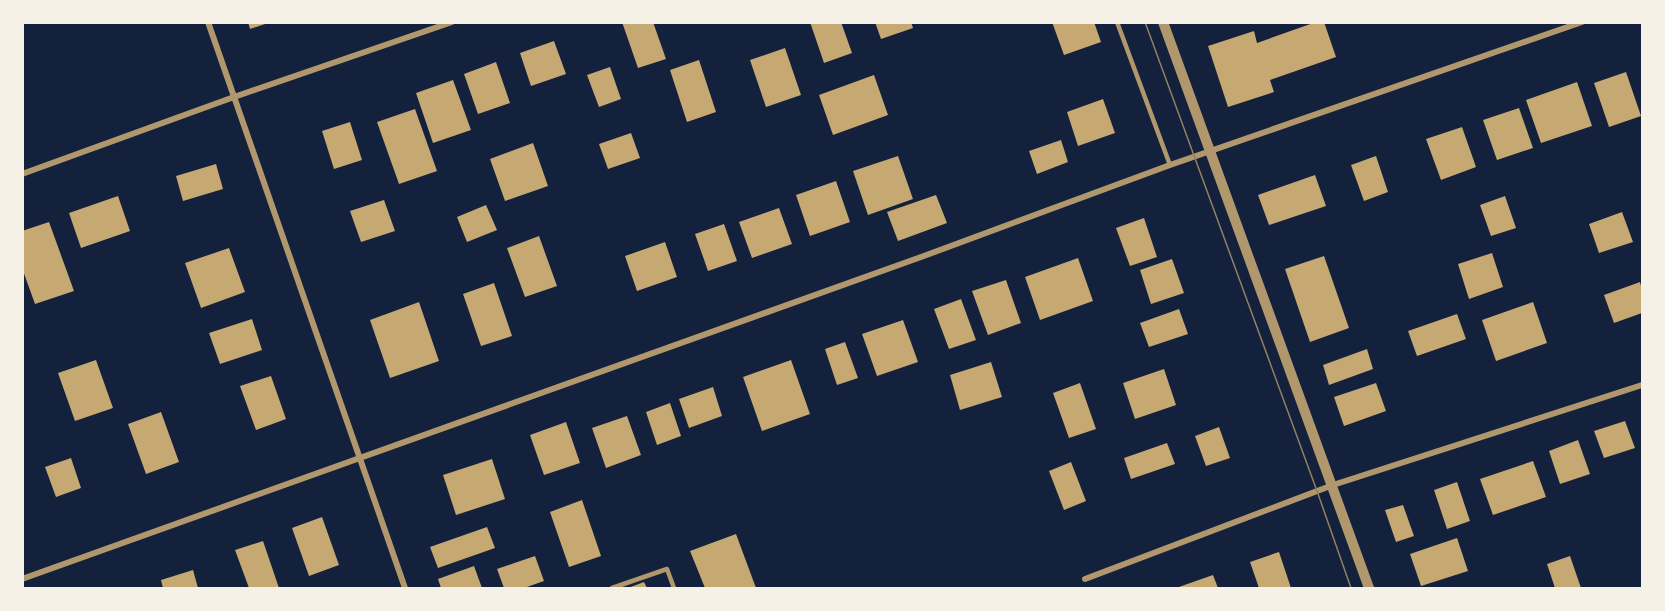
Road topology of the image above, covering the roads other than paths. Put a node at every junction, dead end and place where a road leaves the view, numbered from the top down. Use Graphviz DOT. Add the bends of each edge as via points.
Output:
graph roads {
  1 [pos="208,22"];
  2 [pos="452,22"];
  3 [pos="1117,22"];
  4 [pos="1163,22"];
  5 [pos="1582,22"];
  6 [pos="234,97"];
  7 [pos="1211,151"];
  8 [pos="1170,165"];
  9 [pos="22,174"];
  10 [pos="1642,385"];
  11 [pos="360,459"];
  12 [pos="1332,485"];
  13 [pos="22,579"];
  14 [pos="1085,579"];
  15 [pos="405,588"];
  16 [pos="612,588"];
  17 [pos="674,588"];
  18 [pos="1369,588"];
  1 -- 6 [label="street"];
  2 -- 6 [label="street"];
  3 -- 8 [label="lane"];
  4 -- 7 [label="street"];
  5 -- 7 [label="street"];
  6 -- 9 [label="street"];
  6 -- 11 [label="street"];
  7 -- 8 [label="street"];
  7 -- 12 [label="street"];
  8 -- 11 [label="street"];
  10 -- 12 [label="street"];
  11 -- 13 [label="street"];
  11 -- 15 [label="street"];
  12 -- 14 [label="street"];
  12 -- 18 [label="street"];
  16 -- 17 [label="lane" via="667,569"];
}
